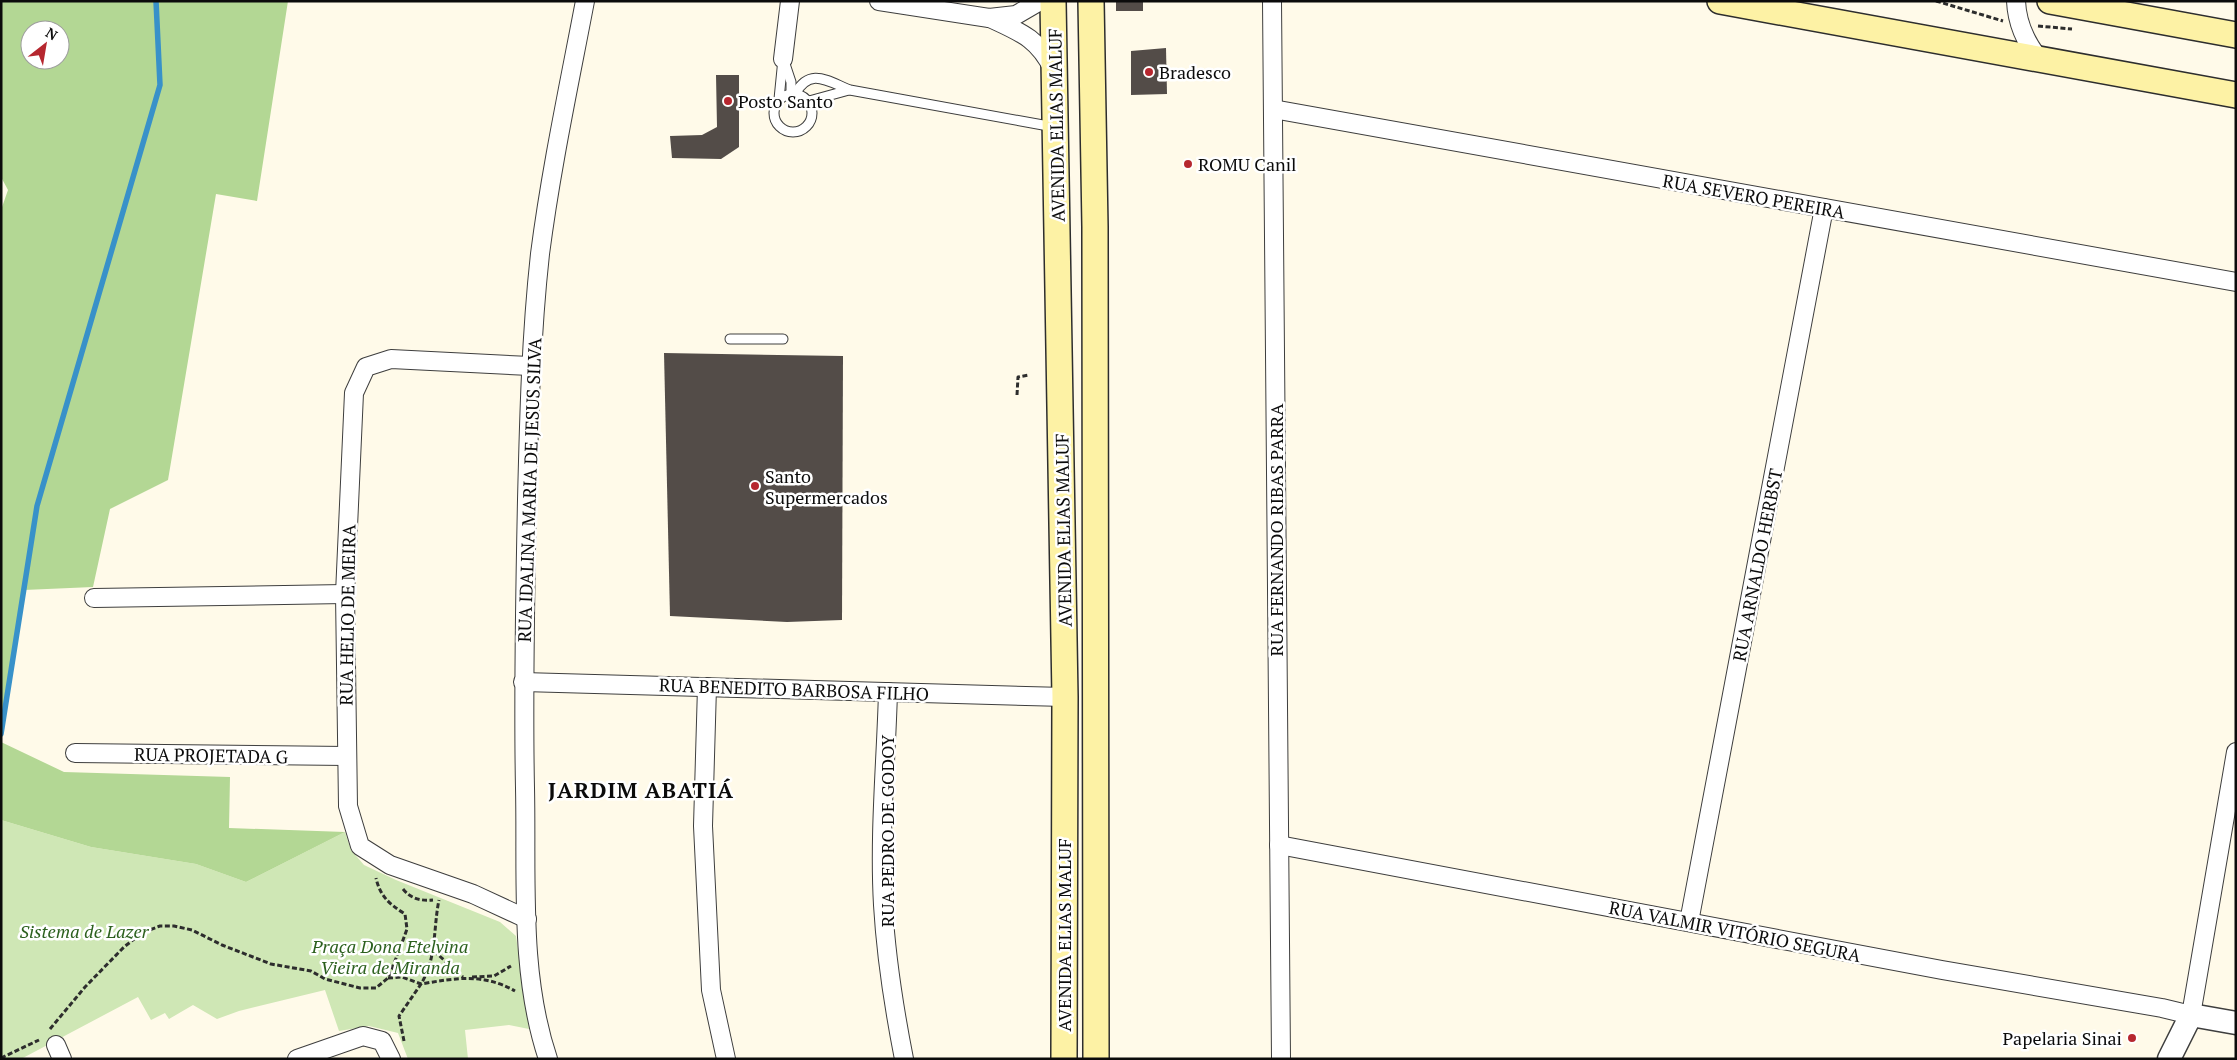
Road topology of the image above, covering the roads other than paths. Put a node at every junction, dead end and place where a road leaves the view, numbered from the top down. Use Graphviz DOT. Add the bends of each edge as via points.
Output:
graph roads {
  1 [pos="585,1"];
  2 [pos="790,1"];
  3 [pos="880,1"];
  4 [pos="1040,1"];
  5 [pos="1054,1"];
  6 [pos="1091,1"];
  7 [pos="1272,1"];
  8 [pos="1720,1"];
  9 [pos="2016,1"];
  10 [pos="2050,1"];
  11 [pos="989,18"];
  12 [pos="2236,34"];
  13 [pos="783,59"];
  14 [pos="2040,60"];
  15 [pos="1054,70"];
  16 [pos="850,90"];
  17 [pos="793,94"];
  18 [pos="2236,95"];
  19 [pos="779,99"];
  20 [pos="809,101"];
  21 [pos="1273,109"];
  22 [pos="1055,127"];
  23 [pos="1824,208"];
  24 [pos="1095,227"];
  25 [pos="2236,282"];
  26 [pos="730,339"];
  27 [pos="783,340"];
  28 [pos="530,366"];
  29 [pos="345,594"];
  30 [pos="94,598"];
  31 [pos="523,682"];
  32 [pos="707,687"];
  33 [pos="888,692"];
  34 [pos="1065,697"];
  35 [pos="2236,752"];
  36 [pos="76,753"];
  37 [pos="347,756"];
  38 [pos="1279,846"];
  39 [pos="527,919"];
  40 [pos="1689,922"];
  41 [pos="2192,1015"];
  42 [pos="2236,1023"];
  43 [pos="298,1059"];
  44 [pos="391,1059"];
  45 [pos="548,1059"];
  46 [pos="726,1059"];
  47 [pos="904,1059"];
  48 [pos="1064,1059"];
  49 [pos="1096,1059"];
  50 [pos="1281,1059"];
  51 [pos="2169,1059"];
  1 -- 28 [label="street, RUA IDALINA MARIA DE JESUS SILVA" via="552,173 540,254"];
  2 -- 13 [label="street"];
  3 -- 11 [label="street"];
  4 -- 11 [label="street" via="1016,15"];
  5 -- 15 [label="main road, AVENIDA ELIAS MALUF"];
  6 -- 24 [label="main road, AVENIDA ELIAS MALUF"];
  7 -- 21 [label="street, RUA FERNANDO RIBAS PARRA"];
  8 -- 14 [label="main road"];
  9 -- 14 [label="street" via="2028,45"];
  10 -- 12 [label="main road"];
  11 -- 15 [label="street" via="1038,44"];
  13 -- 17 [label="lane"];
  13 -- 19 [label="lane"];
  14 -- 18 [label="main road"];
  15 -- 22 [label="main road, AVENIDA ELIAS MALUF"];
  16 -- 17 [label="lane" via="812,78 802,82"];
  16 -- 20 [label="lane"];
  16 -- 22 [label="lane"];
  17 -- 19 [label="lane"];
  17 -- 20 [label="lane"];
  19 -- 20 [label="lane" via="774,118 783,130 792,133 801,132 810,124 812,109"];
  21 -- 23 [label="street, RUA SEVERO PEREIRA"];
  21 -- 38 [label="street, RUA FERNANDO RIBAS PARRA"];
  22 -- 24 [label="main road" via="1074,133 1083,141"];
  22 -- 34 [label="main road, AVENIDA ELIAS MALUF"];
  23 -- 25 [label="street, RUA SEVERO PEREIRA"];
  23 -- 40 [label="street, RUA ARNALDO HERBST"];
  24 -- 49 [label="main road, AVENIDA ELIAS MALUF"];
  26 -- 27 [label="lane"];
  28 -- 29 [label="street, RUA HELIO DE MEIRA" via="391,359 366,367 354,392"];
  28 -- 31 [label="street, RUA IDALINA MARIA DE JESUS SILVA"];
  29 -- 30 [label="street"];
  29 -- 37 [label="street, RUA HELIO DE MEIRA"];
  31 -- 32 [label="street, RUA BENEDITO BARBOSA FILHO"];
  31 -- 39 [label="street, RUA IDALINA MARIA DE JESUS SILVA"];
  32 -- 33 [label="street, RUA BENEDITO BARBOSA FILHO"];
  32 -- 46 [label="street" via="703,826 711,990"];
  33 -- 34 [label="street, RUA BENEDITO BARBOSA FILHO"];
  33 -- 47 [label="street, RUA PEDRO DE GODOY" via="883,904 891,991"];
  34 -- 48 [label="main road, AVENIDA ELIAS MALUF"];
  35 -- 41 [label="street"];
  36 -- 37 [label="street, RUA PROJETADA G"];
  37 -- 39 [label="street, RUA HELIO DE MEIRA" via="348,806 360,846 390,865 473,894"];
  38 -- 40 [label="street, RUA VALMIR VITÓRIO SEGURA"];
  38 -- 50 [label="street, RUA FERNANDO RIBAS PARRA"];
  39 -- 45 [label="street, RUA IDALINA MARIA DE JESUS SILVA" via="520,986"];
  40 -- 41 [label="street, RUA VALMIR VITÓRIO SEGURA"];
  41 -- 42 [label="street"];
  41 -- 51 [label="street"];
  43 -- 44 [label="street" via="363,1036 382,1041"];
}
